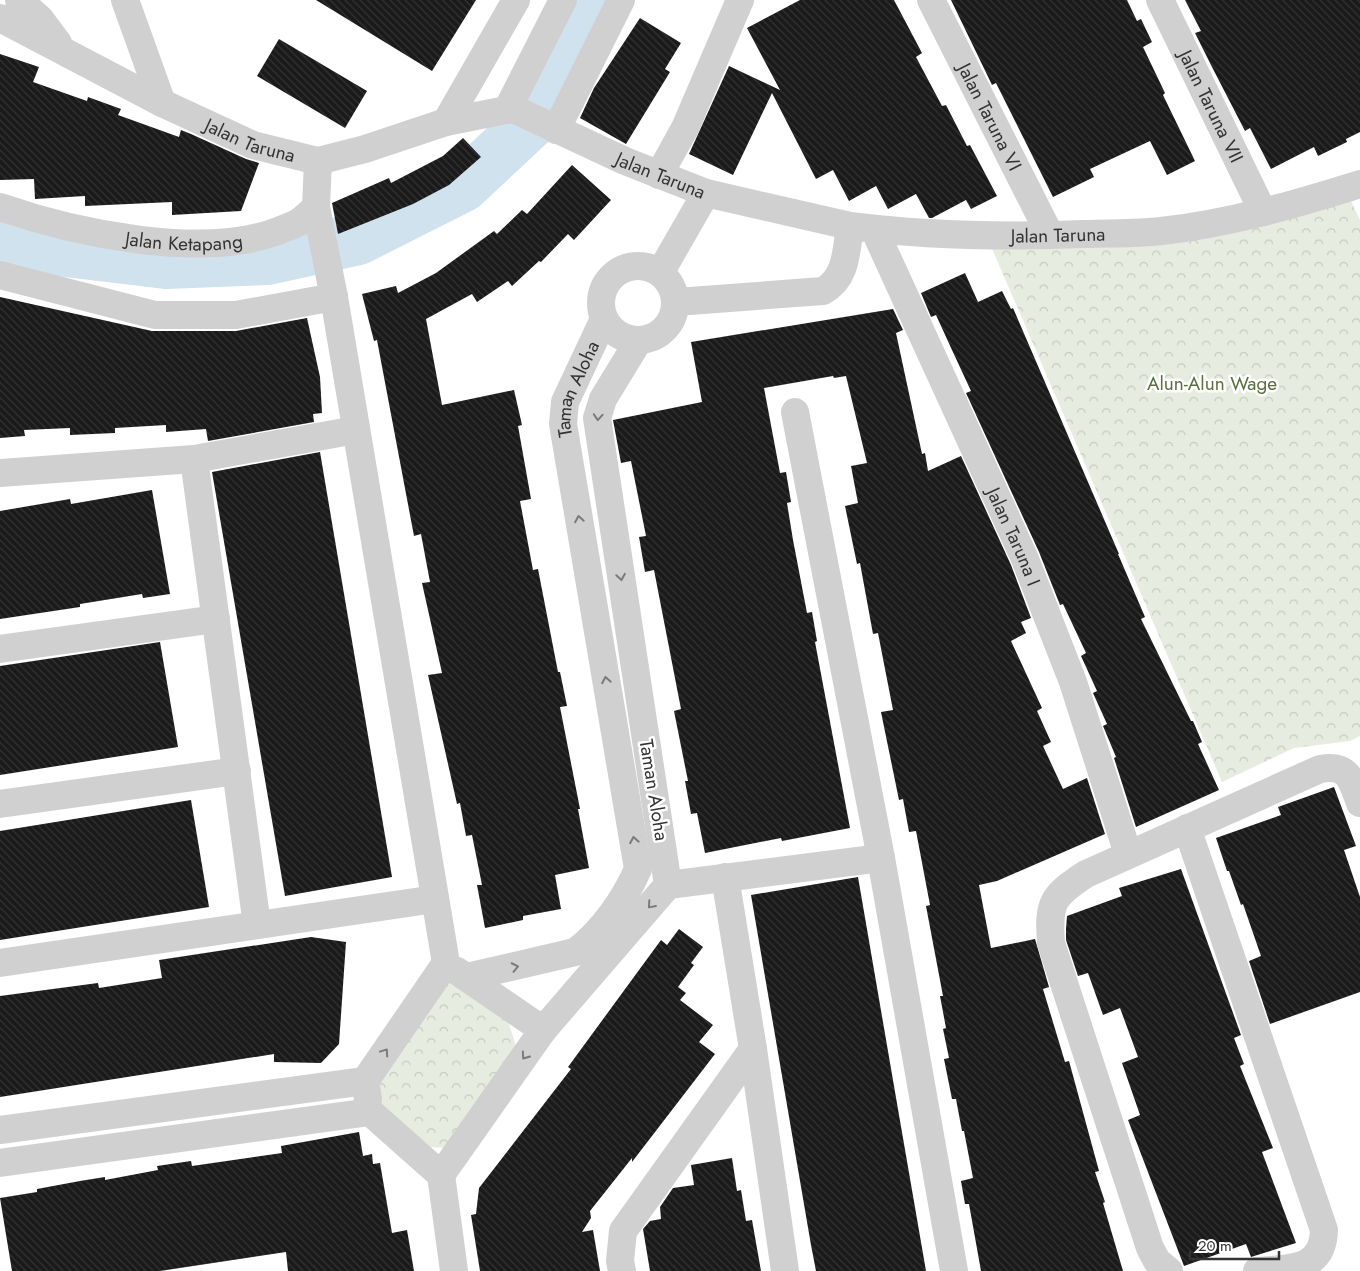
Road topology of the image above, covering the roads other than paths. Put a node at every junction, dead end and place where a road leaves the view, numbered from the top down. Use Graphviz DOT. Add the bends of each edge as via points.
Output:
graph roads {
  1 [pos="19,0"];
  2 [pos="125,0"];
  3 [pos="516,0"];
  4 [pos="563,0"];
  5 [pos="621,0"];
  6 [pos="740,0"];
  7 [pos="931,0"];
  8 [pos="1160,0"];
  9 [pos="0,18"];
  10 [pos="64,50"];
  11 [pos="162,103"];
  12 [pos="514,111"];
  13 [pos="446,122"];
  14 [pos="564,134"];
  15 [pos="318,161"];
  16 [pos="660,175"];
  17 [pos="1360,184"];
  18 [pos="706,193"];
  19 [pos="0,207"];
  20 [pos="1264,212"];
  21 [pos="318,216"];
  22 [pos="862,227"];
  23 [pos="1050,235"];
  24 [pos="660,273"];
  25 [pos="0,275"];
  26 [pos="332,289"];
  27 [pos="676,302"];
  28 [pos="604,319"];
  29 [pos="639,340"];
  30 [pos="795,412"];
  31 [pos="356,430"];
  32 [pos="194,459"];
  33 [pos="0,473"];
  34 [pos="216,618"];
  35 [pos="0,649"];
  36 [pos="236,771"];
  37 [pos="1360,803"];
  38 [pos="0,804"];
  39 [pos="1187,828"];
  40 [pos="1128,854"];
  41 [pos="882,858"];
  42 [pos="726,877"];
  43 [pos="668,885"];
  44 [pos="435,900"];
  45 [pos="257,924"];
  46 [pos="0,963"];
  47 [pos="456,970"];
  48 [pos="543,1030"];
  49 [pos="753,1049"];
  50 [pos="365,1081"];
  51 [pos="370,1112"];
  52 [pos="0,1130"];
  53 [pos="0,1163"];
  54 [pos="441,1175"];
  55 [pos="454,1271"];
  56 [pos="622,1271"];
  57 [pos="785,1271"];
  58 [pos="954,1271"];
  59 [pos="1168,1271"];
  60 [pos="1257,1271"];
  1 -- 10 [label="street" via="40,19"];
  2 -- 11 [label="street"];
  3 -- 13 [label="street"];
  4 -- 12 [label="street"];
  5 -- 14 [label="street"];
  6 -- 16 [label="street" via="685,128"];
  7 -- 23 [label="street, Jalan Taruna VI"];
  8 -- 20 [label="street, Jalan Taruna VII"];
  9 -- 10 [label="street, Jalan Taruna"];
  10 -- 11 [label="street, Jalan Taruna"];
  11 -- 15 [label="street, Jalan Taruna" via="253,145"];
  12 -- 13 [label="street, Jalan Taruna"];
  12 -- 14 [label="street, Jalan Taruna"];
  13 -- 15 [label="street, Jalan Taruna" via="365,150"];
  14 -- 16 [label="street, Jalan Taruna"];
  15 -- 21 [label="street"];
  16 -- 18 [label="street, Jalan Taruna"];
  17 -- 20 [label="street, Jalan Taruna"];
  18 -- 22 [label="street, Jalan Taruna"];
  18 -- 24 [label="street"];
  19 -- 21 [label="street, Jalan Ketapang" via="34,219 144,240 190,243 264,236"];
  20 -- 23 [label="street, Jalan Taruna" via="1161,231"];
  21 -- 26 [label="street"];
  22 -- 23 [label="street, Jalan Taruna" via="981,236"];
  22 -- 27 [label="street" via="833,286 823,291"];
  22 -- 40 [label="street, Jalan Taruna I" via="1025,559 1073,682"];
  24 -- 27 [label="street" via="668,281"];
  24 -- 28 [label="street" via="637,266 625,268 614,275 602,295"];
  25 -- 26 [label="street" via="155,315 236,315"];
  26 -- 31 [label="street"];
  27 -- 29 [label="street" via="669,324 661,332"];
  28 -- 29 [label="street" via="612,330 625,338"];
  47 -- 28 [label="street, Taman Aloha, one-way" via="575,952 587,943 622,899 638,869 563,424 565,402"];
  29 -- 43 [label="street, Taman Aloha, one-way" via="603,399 597,418"];
  30 -- 41 [label="street"];
  31 -- 32 [label="street"];
  31 -- 44 [label="street"];
  32 -- 33 [label="street"];
  32 -- 34 [label="street"];
  34 -- 35 [label="street"];
  34 -- 36 [label="street"];
  36 -- 38 [label="street"];
  36 -- 45 [label="street"];
  37 -- 39 [label="street" via="1352,781 1335,766 1320,769"];
  39 -- 40 [label="street"];
  39 -- 60 [label="street" via="1324,1230 1324,1245 1315,1259 1297,1268"];
  40 -- 59 [label="street" via="1086,874 1061,891 1049,916 1050,943 1150,1248"];
  41 -- 42 [label="street"];
  41 -- 58 [label="street"];
  42 -- 43 [label="street"];
  42 -- 49 [label="street"];
  43 -- 48 [label="street, one-way"];
  44 -- 45 [label="street"];
  44 -- 47 [label="street"];
  45 -- 46 [label="street"];
  47 -- 48 [label="street"];
  50 -- 47 [label="street, one-way"];
  48 -- 54 [label="street, one-way"];
  49 -- 56 [label="street" via="623,1231"];
  49 -- 57 [label="street"];
  50 -- 51 [label="street"];
  50 -- 52 [label="street"];
  51 -- 53 [label="street"];
  51 -- 54 [label="street"];
  54 -- 55 [label="street"];
}
